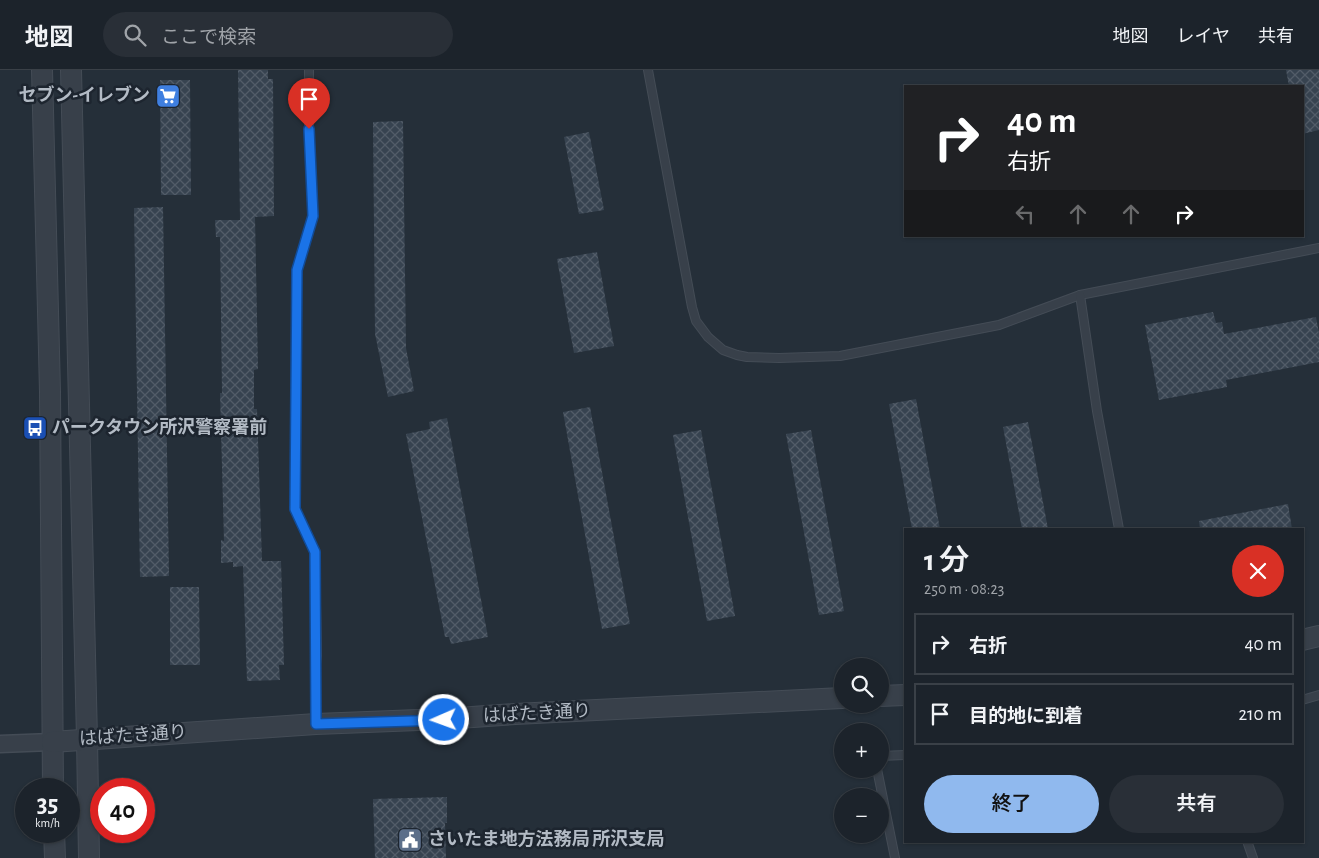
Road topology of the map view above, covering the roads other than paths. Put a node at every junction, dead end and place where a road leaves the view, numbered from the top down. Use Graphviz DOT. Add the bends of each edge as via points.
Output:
graph roads {
  1 [pos="42,70"];
  2 [pos="71,70"];
  3 [pos="309,70"];
  4 [pos="648,70"];
  5 [pos="1319,248"];
  6 [pos="1080,295"];
  7 [pos="1119,528"];
  8 [pos="1319,636"];
  9 [pos="1304,640"];
  10 [pos="904,695"];
  11 [pos="1319,695"];
  12 [pos="889,696"];
  13 [pos="834,698"];
  14 [pos="1304,699"];
  15 [pos="316,724"];
  16 [pos="87,739"];
  17 [pos="52,742"];
  18 [pos="0,744"];
  19 [pos="904,755"];
  20 [pos="889,756"];
  21 [pos="53,778"];
  22 [pos="880,778"];
  23 [pos="54,843"];
  24 [pos="1248,843"];
  25 [pos="55,858"];
  26 [pos="89,858"];
  27 [pos="895,858"];
  28 [pos="1253,858"];
  1 -- 17 [label="street" via="50,392"];
  2 -- 16 [label="street"];
  3 -- 15 [label="lane" via="313,216 297,270 295,509 315,552"];
  4 -- 6 [label="lane" via="692,307 696,321 723,350 747,357 840,356 999,325"];
  5 -- 6 [label="lane"];
  6 -- 7 [label="lane"];
  8 -- 9 [label="street"];
  10 -- 12 [label="street"];
  11 -- 14 [label="lane"];
  13 -- 15 [label="street, はばたき通り"];
  15 -- 16 [label="street, はばたき通り"];
  16 -- 17 [label="street, はばたき通り"];
  16 -- 26 [label="street"];
  17 -- 18 [label="street"];
  17 -- 21 [label="street"];
  19 -- 20 [label="lane"];
  22 -- 27 [label="lane"];
  23 -- 25 [label="street"];
  24 -- 28 [label="lane"];
}
